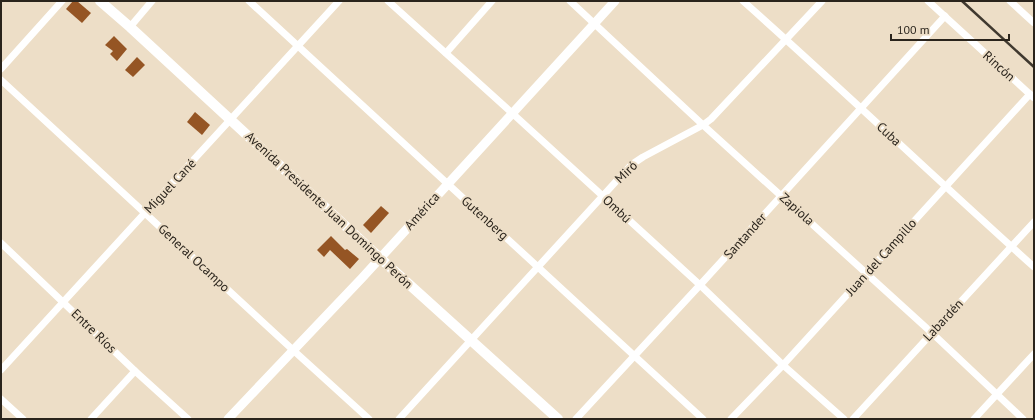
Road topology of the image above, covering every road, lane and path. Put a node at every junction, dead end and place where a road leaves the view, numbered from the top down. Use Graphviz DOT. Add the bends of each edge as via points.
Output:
graph roads {
  1 [pos="62,1"];
  2 [pos="100,1"];
  3 [pos="152,1"];
  4 [pos="249,1"];
  5 [pos="339,1"];
  6 [pos="388,1"];
  7 [pos="492,1"];
  8 [pos="570,1"];
  9 [pos="615,1"];
  10 [pos="743,1"];
  11 [pos="822,1"];
  12 [pos="928,1"];
  13 [pos="1010,1"];
  14 [pos="944,16"];
  15 [pos="1034,23"];
  16 [pos="594,24"];
  17 [pos="130,27"];
  18 [pos="786,39"];
  19 [pos="298,47"];
  20 [pos="446,53"];
  21 [pos="1,69"];
  22 [pos="1,80"];
  23 [pos="1032,96"];
  24 [pos="861,108"];
  25 [pos="512,113"];
  26 [pos="230,120"];
  27 [pos="703,125"];
  28 [pos="447,184"];
  29 [pos="945,187"];
  30 [pos="602,196"];
  31 [pos="782,196"];
  32 [pos="145,213"];
  33 [pos="1034,222"];
  34 [pos="1,243"];
  35 [pos="1011,247"];
  36 [pos="380,258"];
  37 [pos="538,267"];
  38 [pos="1034,267"];
  39 [pos="867,273"];
  40 [pos="700,285"];
  41 [pos="64,302"];
  42 [pos="932,333"];
  43 [pos="471,340"];
  44 [pos="293,350"];
  45 [pos="1034,354"];
  46 [pos="635,355"];
  47 [pos="783,365"];
  48 [pos="1,370"];
  49 [pos="135,371"];
  50 [pos="997,395"];
  51 [pos="1,399"];
  52 [pos="23,419"];
  53 [pos="91,419"];
  54 [pos="188,419"];
  55 [pos="228,419"];
  56 [pos="369,419"];
  57 [pos="399,419"];
  58 [pos="558,419"];
  59 [pos="576,419"];
  60 [pos="703,419"];
  61 [pos="731,419"];
  62 [pos="844,419"];
  63 [pos="853,419"];
  64 [pos="974,419"];
  65 [pos="1023,419"];
  1 -- 21 [label="street"];
  2 -- 17 [label="main road, Avenida Presidente Juan Domingo Perón"];
  3 -- 17 [label="street"];
  4 -- 19 [label="street, Gutenberg"];
  5 -- 19 [label="street, Miguel Cané"];
  6 -- 20 [label="street, Ombú"];
  7 -- 20 [label="street"];
  8 -- 16 [label="street, Zapiola"];
  9 -- 16 [label="street, América"];
  10 -- 18 [label="street, Cuba"];
  11 -- 18 [label="street, Miró"];
  12 -- 14 [label="street, Rincón"];
  13 -- 15 [label="street"];
  14 -- 23 [label="street, Rincón"];
  14 -- 24 [label="street, Santander"];
  16 -- 25 [label="street, América"];
  16 -- 27 [label="street, Zapiola"];
  17 -- 26 [label="main road, Avenida Presidente Juan Domingo Perón"];
  18 -- 24 [label="street, Cuba"];
  18 -- 27 [label="street, Miró"];
  19 -- 26 [label="street, Miguel Cané"];
  19 -- 28 [label="street, Gutenberg"];
  20 -- 25 [label="street, Ombú"];
  22 -- 32 [label="street, General Ocampo"];
  23 -- 29 [label="street, Juan del Campillo"];
  24 -- 29 [label="street, Cuba"];
  24 -- 31 [label="street, Santander"];
  25 -- 28 [label="street, América"];
  25 -- 30 [label="street, Ombú"];
  26 -- 32 [label="street, Miguel Cané"];
  26 -- 36 [label="main road, Avenida Presidente Juan Domingo Perón"];
  27 -- 30 [label="street, Miró" via="636,161"];
  27 -- 31 [label="street, Zapiola"];
  28 -- 36 [label="street, América"];
  28 -- 37 [label="street, Gutenberg"];
  29 -- 35 [label="street, Cuba"];
  29 -- 39 [label="street, Juan del Campillo"];
  30 -- 37 [label="street, Miró"];
  30 -- 40 [label="street, Ombú"];
  31 -- 39 [label="street, Zapiola"];
  31 -- 40 [label="street, Santander"];
  32 -- 41 [label="street, Miguel Cané"];
  32 -- 44 [label="street, General Ocampo"];
  33 -- 35 [label="street, Labardén"];
  34 -- 41 [label="street, Entre Ríos"];
  35 -- 38 [label="street, Cuba"];
  35 -- 42 [label="street, Labardén"];
  36 -- 43 [label="main road, Avenida Presidente Juan Domingo Perón"];
  36 -- 44 [label="street, América"];
  37 -- 43 [label="street, Miró"];
  37 -- 46 [label="street, Gutenberg"];
  39 -- 42 [label="street, Zapiola"];
  39 -- 47 [label="street, Juan del Campillo"];
  40 -- 46 [label="street, Santander"];
  40 -- 47 [label="street, Ombú"];
  41 -- 48 [label="street, Miguel Cané"];
  41 -- 49 [label="street, Entre Ríos"];
  42 -- 50 [label="street, Zapiola"];
  42 -- 63 [label="street, Labardén"];
  43 -- 57 [label="street, Miró"];
  43 -- 58 [label="main road, Avenida Presidente Juan Domingo Perón"];
  44 -- 55 [label="street, América"];
  44 -- 56 [label="street, General Ocampo"];
  45 -- 50 [label="street"];
  46 -- 59 [label="street, Santander"];
  46 -- 60 [label="street, Gutenberg"];
  47 -- 61 [label="street, Juan del Campillo"];
  47 -- 62 [label="street, Ombú"];
  49 -- 53 [label="street"];
  49 -- 54 [label="street, Entre Ríos"];
  50 -- 64 [label="street"];
  50 -- 65 [label="street, Zapiola"];
  51 -- 52 [label="street"];
}
